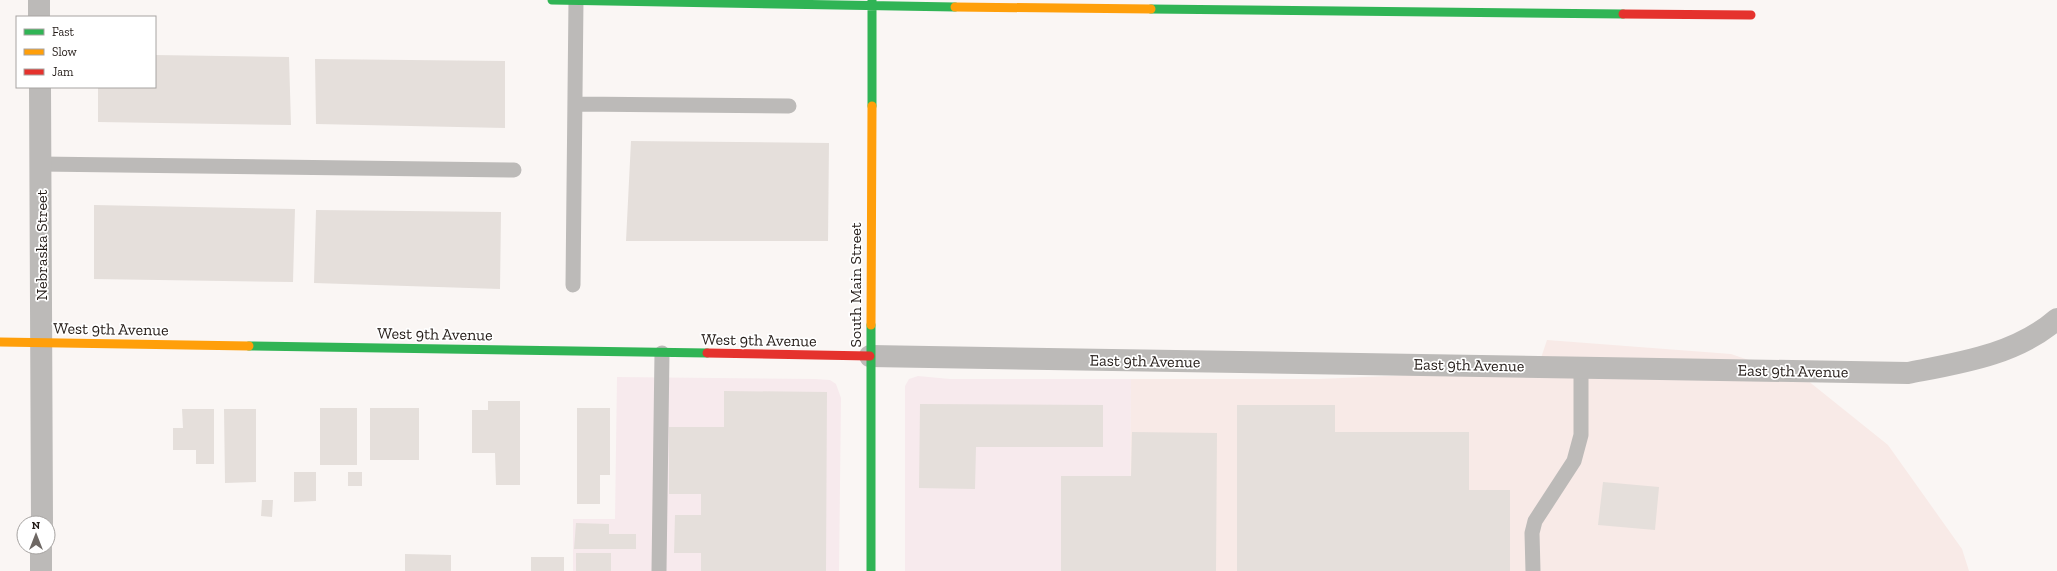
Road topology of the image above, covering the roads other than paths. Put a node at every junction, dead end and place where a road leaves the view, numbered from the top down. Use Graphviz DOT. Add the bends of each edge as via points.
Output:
graph roads {
  1 [pos="39,0"];
  2 [pos="552,0"];
  3 [pos="576,0"];
  4 [pos="872,3"];
  5 [pos="1751,15"];
  6 [pos="39,16"];
  7 [pos="40,88"];
  8 [pos="576,104"];
  9 [pos="789,106"];
  10 [pos="40,164"];
  11 [pos="514,170"];
  12 [pos="573,285"];
  13 [pos="2057,319"];
  14 [pos="0,342"];
  15 [pos="42,342"];
  16 [pos="662,353"];
  17 [pos="870,356"];
  18 [pos="1581,367"];
  19 [pos="42,515"];
  20 [pos="42,555"];
  21 [pos="41,571"];
  22 [pos="659,571"];
  23 [pos="871,571"];
  24 [pos="1533,571"];
  1 -- 6 [label="street"];
  2 -- 3 [label="main road"];
  3 -- 4 [label="main road"];
  3 -- 8 [label="lane"];
  4 -- 5 [label="main road"];
  4 -- 17 [label="main road, South Main Street"];
  7 -- 10 [label="street, Nebraska Street"];
  8 -- 9 [label="lane"];
  8 -- 12 [label="lane"];
  10 -- 11 [label="lane"];
  10 -- 15 [label="street, Nebraska Street"];
  13 -- 18 [label="street, East 9th Avenue" via="2042,332 1984,357 1908,373"];
  14 -- 15 [label="main road, West 9th Avenue"];
  15 -- 16 [label="main road, West 9th Avenue"];
  15 -- 19 [label="street, Nebraska Street"];
  16 -- 17 [label="main road, West 9th Avenue"];
  16 -- 22 [label="lane"];
  17 -- 18 [label="street, East 9th Avenue"];
  17 -- 23 [label="main road, South Main Street"];
  18 -- 24 [label="lane" via="1581,435 1574,462 1535,521 1532,533"];
  20 -- 21 [label="street"];
}
